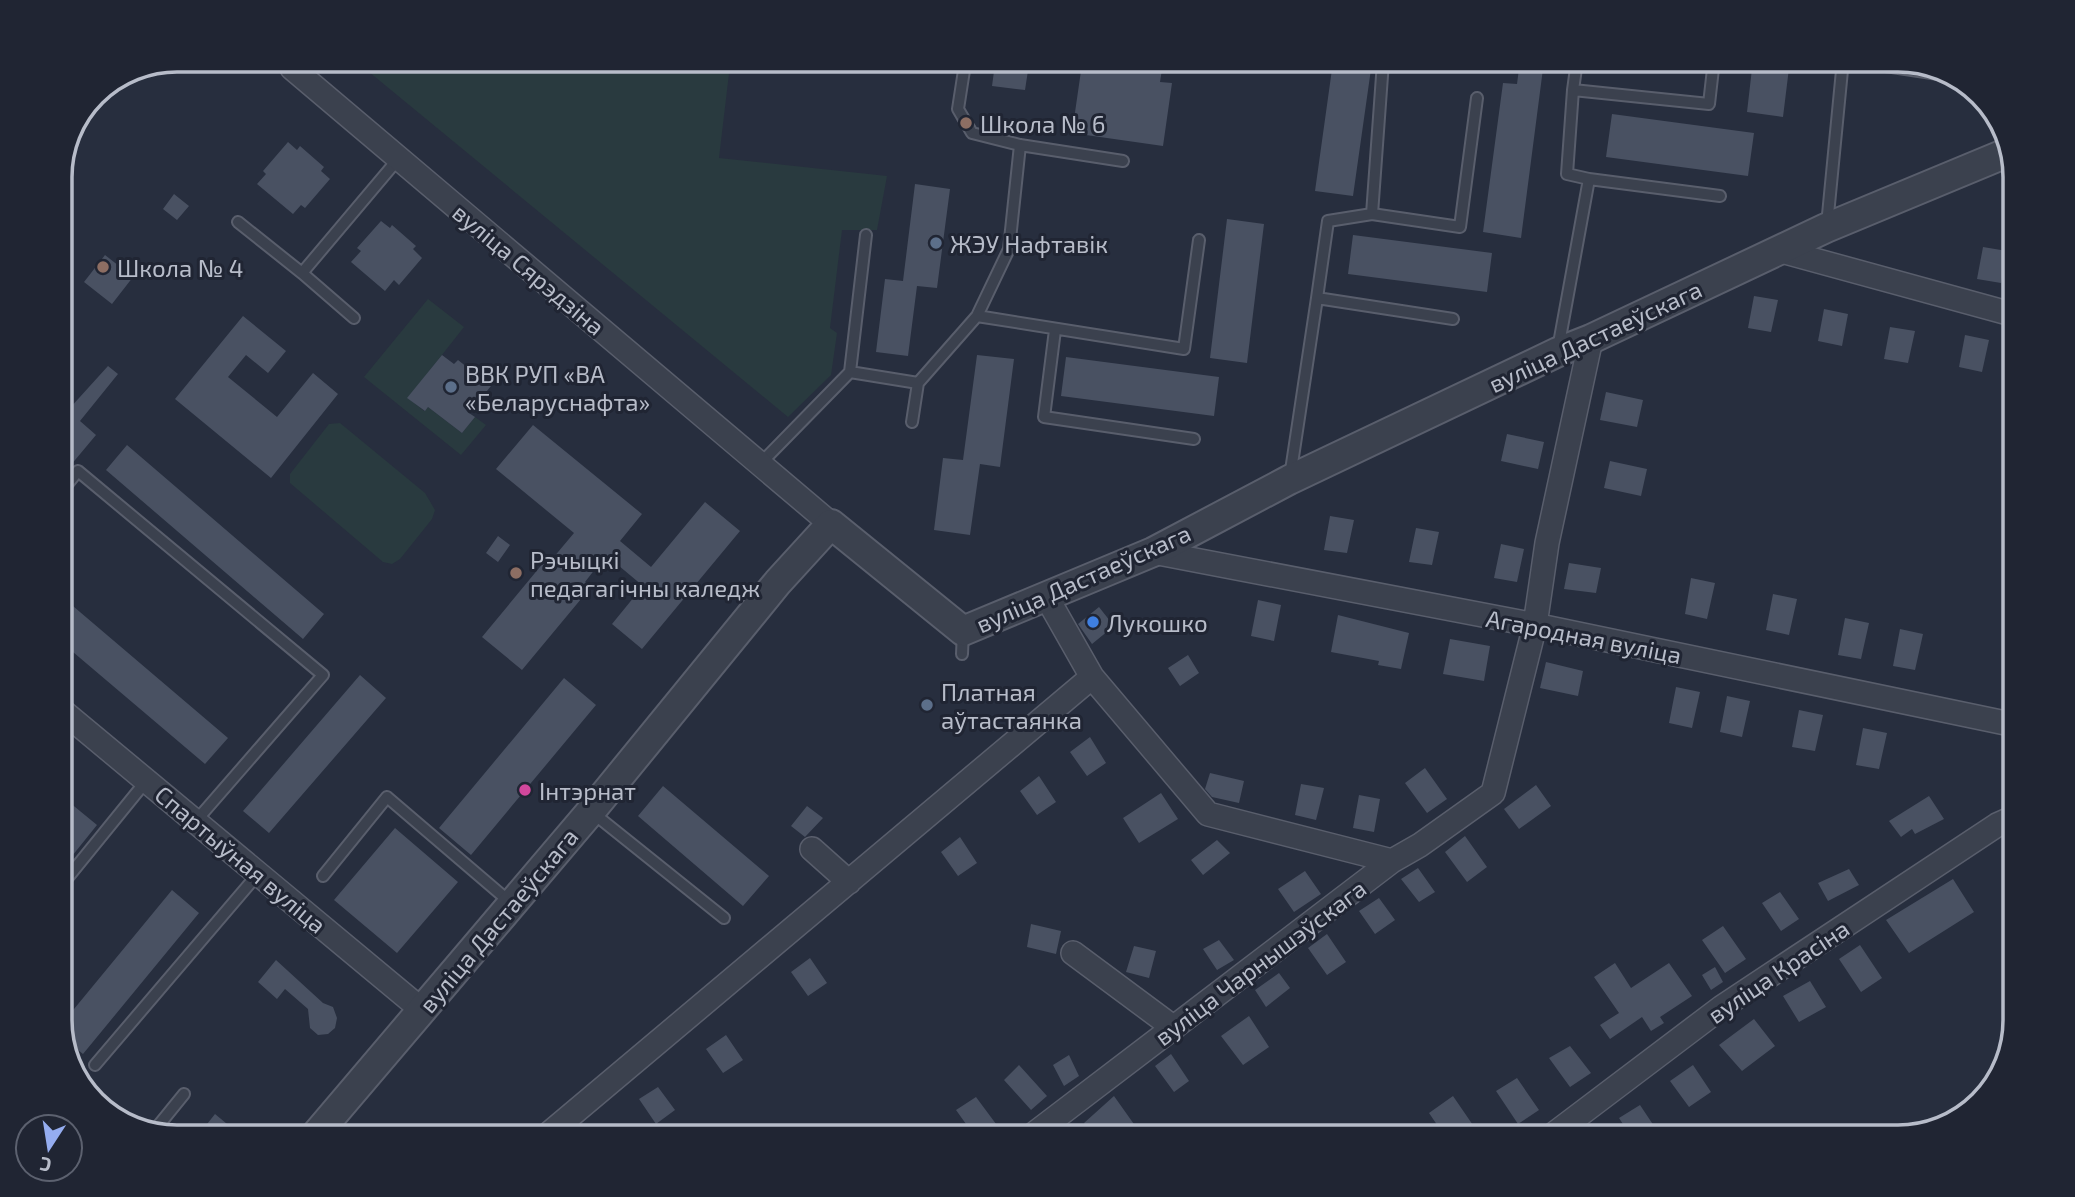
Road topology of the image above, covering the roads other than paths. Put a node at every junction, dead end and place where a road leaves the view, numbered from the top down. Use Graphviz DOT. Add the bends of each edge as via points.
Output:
graph roads {
  1 [pos="297,72"];
  2 [pos="964,72"];
  3 [pos="1382,72"];
  4 [pos="1575,72"];
  5 [pos="1713,72"];
  6 [pos="1843,72"];
  7 [pos="1573,90"];
  8 [pos="1477,98"];
  9 [pos="1020,145"];
  10 [pos="2001,155"];
  11 [pos="399,158"];
  12 [pos="1123,161"];
  13 [pos="1589,179"];
  14 [pos="1720,196"];
  15 [pos="1372,214"];
  16 [pos="238,222"];
  17 [pos="1826,228"];
  18 [pos="866,235"];
  19 [pos="1199,240"];
  20 [pos="1778,250"];
  21 [pos="302,273"];
  22 [pos="1317,298"];
  23 [pos="2003,311"];
  24 [pos="977,316"];
  25 [pos="354,318"];
  26 [pos="1453,319"];
  27 [pos="1055,330"];
  28 [pos="1591,340"];
  29 [pos="1558,352"];
  30 [pos="850,372"];
  31 [pos="918,383"];
  32 [pos="912,422"];
  33 [pos="1194,439"];
  34 [pos="760,464"];
  35 [pos="72,478"];
  36 [pos="1289,480"];
  37 [pos="831,524"];
  38 [pos="1153,552"];
  39 [pos="1046,596"];
  40 [pos="1535,625"];
  41 [pos="1092,677"];
  42 [pos="72,719"];
  43 [pos="2003,722"];
  44 [pos="147,780"];
  45 [pos="590,811"];
  46 [pos="195,822"];
  47 [pos="2003,822"];
  48 [pos="812,849"];
  49 [pos="1392,861"];
  50 [pos="72,872"];
  51 [pos="257,875"];
  52 [pos="323,876"];
  53 [pos="849,882"];
  54 [pos="511,903"];
  55 [pos="724,918"];
  56 [pos="1073,953"];
  57 [pos="422,1010"];
  58 [pos="1174,1028"];
  59 [pos="95,1065"];
  60 [pos="184,1094"];
  61 [pos="160,1124"];
  62 [pos="325,1125"];
  63 [pos="560,1125"];
  64 [pos="1047,1125"];
  65 [pos="1567,1125"];
  1 -- 11 [label="street, вуліца Сярэдзіна"];
  2 -- 9 [label="lane" via="958,109 972,133"];
  3 -- 15 [label="lane"];
  4 -- 7 [label="lane"];
  5 -- 7 [label="lane" via="1709,104"];
  6 -- 17 [label="lane"];
  7 -- 13 [label="lane" via="1567,174"];
  8 -- 15 [label="lane" via="1460,227"];
  9 -- 12 [label="lane"];
  9 -- 24 [label="lane" via="1009,250"];
  10 -- 17 [label="street, вуліца Дастаеўскага"];
  11 -- 21 [label="lane"];
  11 -- 34 [label="street, вуліца Сярэдзіна"];
  13 -- 14 [label="lane"];
  13 -- 29 [label="lane"];
  15 -- 22 [label="lane" via="1328,221"];
  16 -- 21 [label="lane"];
  17 -- 20 [label="street, вуліца Дастаеўскага"];
  18 -- 30 [label="lane"];
  19 -- 27 [label="lane" via="1184,349"];
  20 -- 23 [label="street"];
  20 -- 28 [label="street, вуліца Дастаеўскага"];
  21 -- 25 [label="lane"];
  22 -- 26 [label="lane"];
  22 -- 36 [label="lane"];
  24 -- 27 [label="lane"];
  24 -- 31 [label="lane"];
  27 -- 33 [label="lane" via="1044,417"];
  28 -- 29 [label="street, вуліца Дастаеўскага"];
  28 -- 40 [label="street" via="1547,543"];
  29 -- 36 [label="street, вуліца Дастаеўскага"];
  30 -- 31 [label="lane"];
  30 -- 34 [label="lane"];
  31 -- 32 [label="lane"];
  34 -- 37 [label="street, вуліца Сярэдзіна"];
  35 -- 46 [label="lane" via="78,471 323,675"];
  36 -- 38 [label="street, вуліца Дастаеўскага"];
  37 -- 39 [label="street, вуліца Дастаеўскага" via="963,643"];
  37 -- 45 [label="street, вуліца Дастаеўскага"];
  38 -- 39 [label="street, вуліца Дастаеўскага"];
  38 -- 40 [label="street, Агародная вуліца"];
  39 -- 41 [label="street"];
  40 -- 43 [label="street, Агародная вуліца"];
  40 -- 49 [label="street, вуліца Чарнышэўскага" via="1493,793"];
  41 -- 49 [label="street" via="1208,814"];
  41 -- 53 [label="street"];
  42 -- 44 [label="street, Спартыўная вуліца"];
  44 -- 46 [label="street, Спартыўная вуліца"];
  44 -- 50 [label="lane"];
  45 -- 54 [label="street, вуліца Дастаеўскага"];
  45 -- 55 [label="lane"];
  46 -- 51 [label="street, Спартыўная вуліца"];
  47 -- 65 [label="street, вуліца Красіна" via="1723,1007"];
  48 -- 53 [label="street"];
  49 -- 58 [label="street, вуліца Чарнышэўскага"];
  51 -- 57 [label="street, Спартыўная вуліца"];
  51 -- 59 [label="lane"];
  52 -- 54 [label="lane" via="387,797"];
  53 -- 63 [label="street"];
  54 -- 57 [label="street, вуліца Дастаеўскага"];
  56 -- 58 [label="street"];
  57 -- 62 [label="street, вуліца Дастаеўскага"];
  58 -- 64 [label="street, вуліца Чарнышэўскага"];
  60 -- 61 [label="lane"];
}
